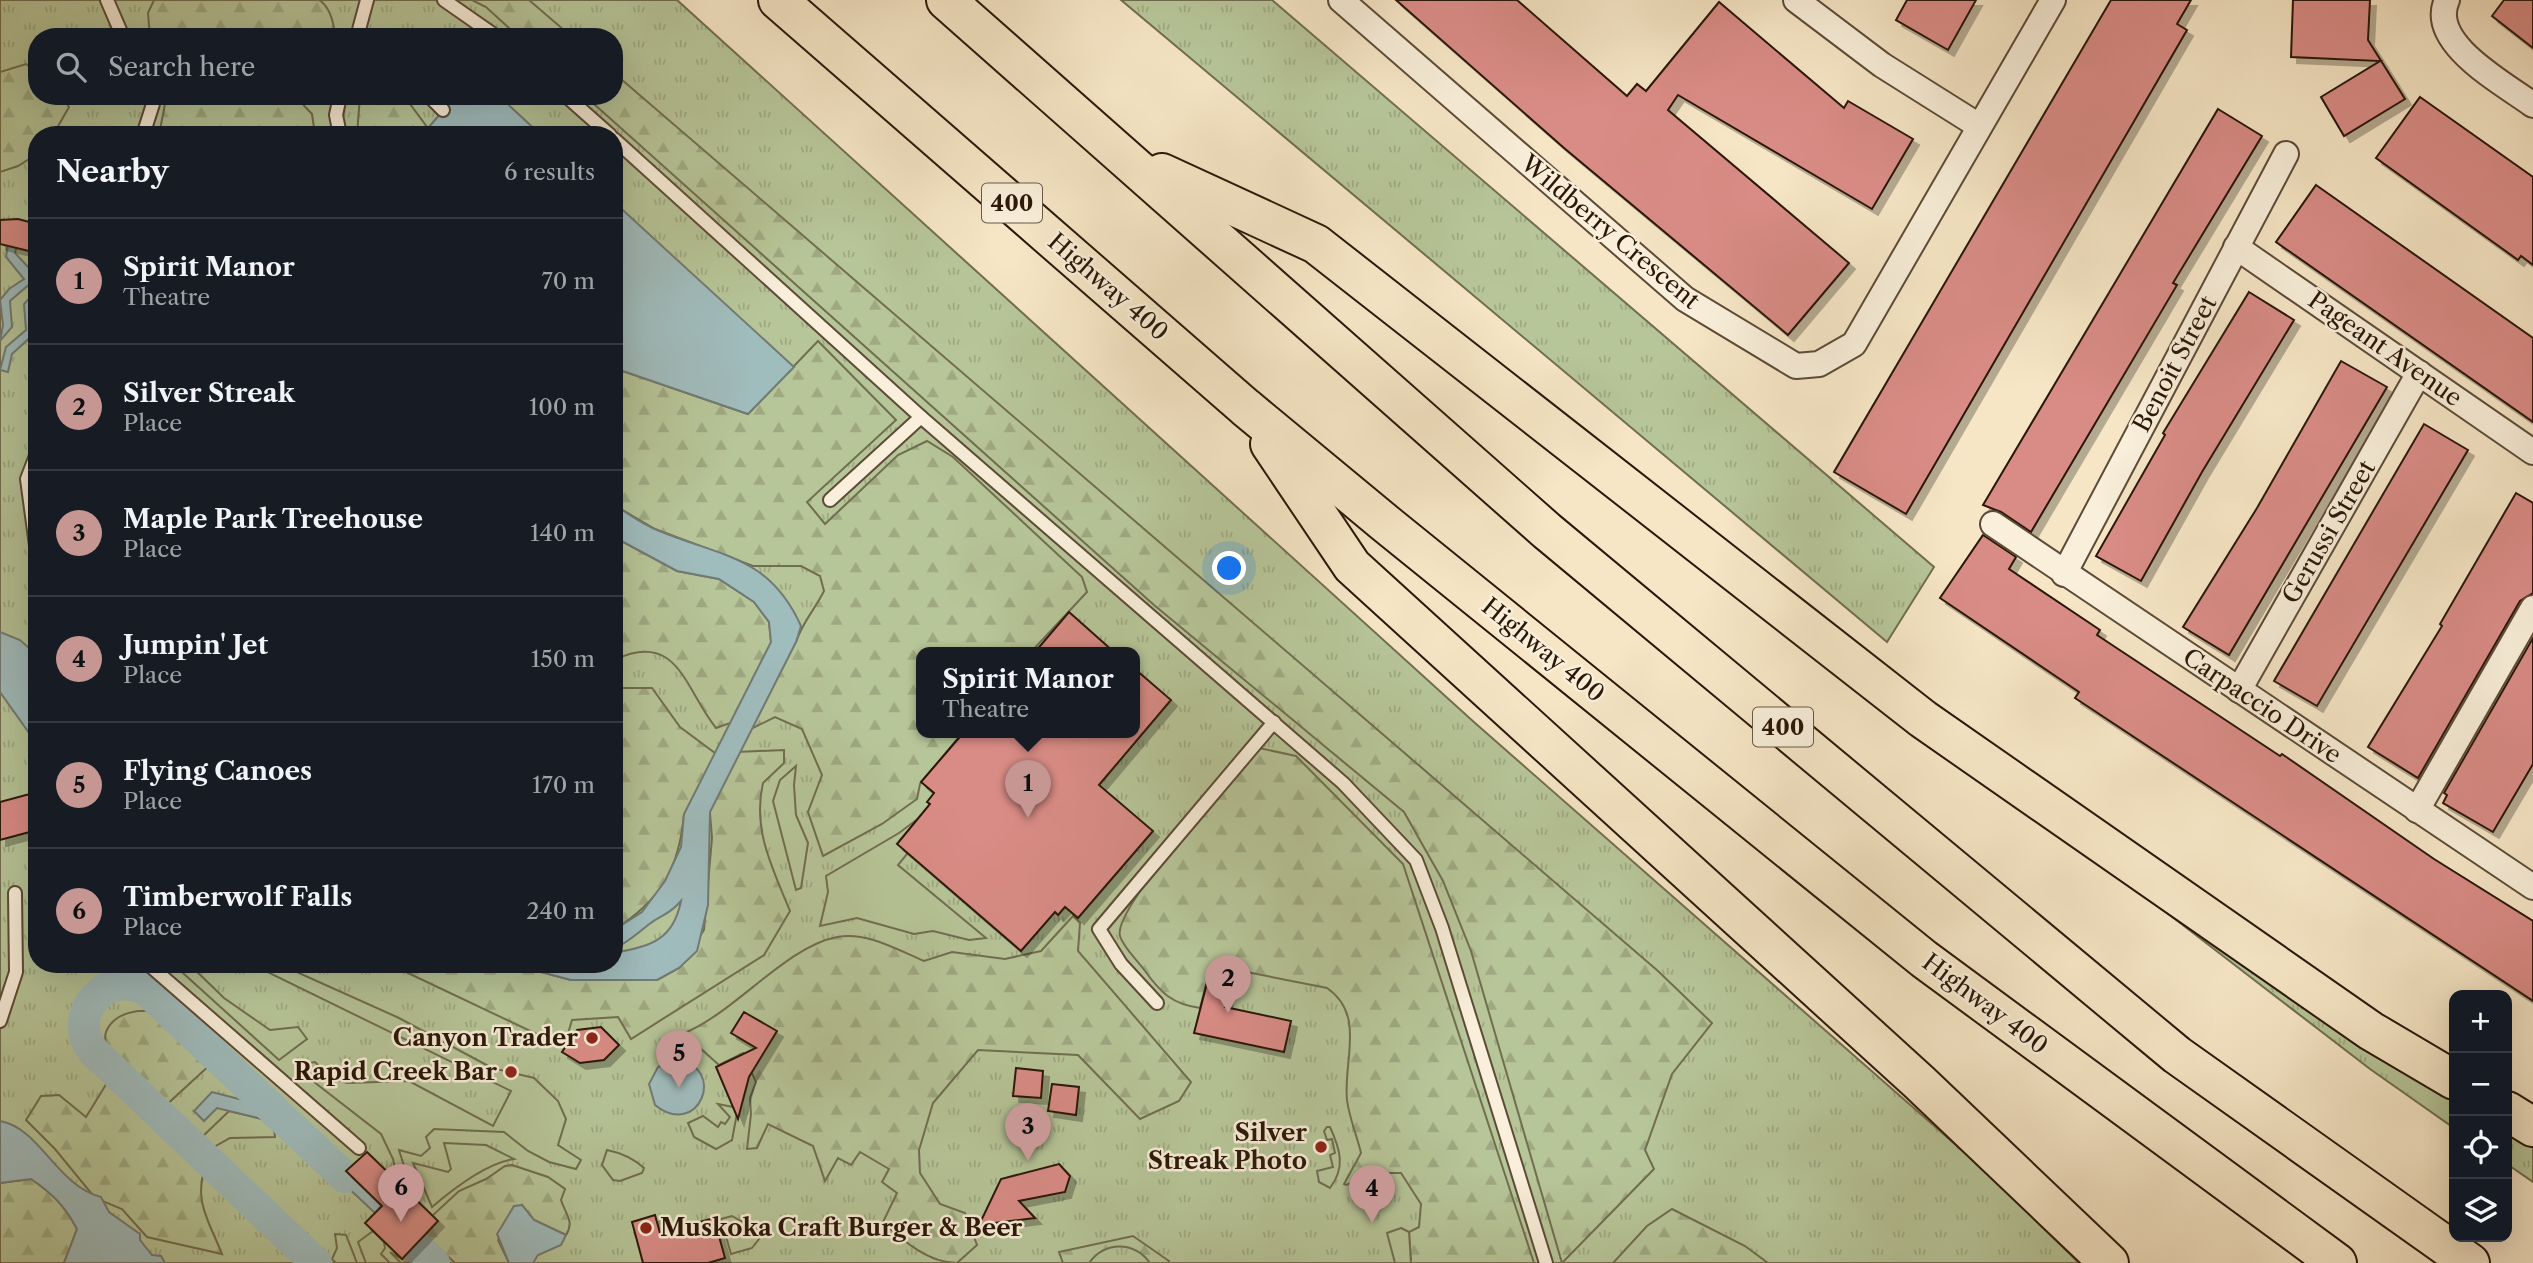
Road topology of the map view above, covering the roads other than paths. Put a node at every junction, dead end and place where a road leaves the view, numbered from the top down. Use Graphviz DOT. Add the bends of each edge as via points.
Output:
graph roads {
  1 [pos="107,0"];
  2 [pos="366,0"];
  3 [pos="444,0"];
  4 [pos="779,0"];
  5 [pos="946,0"];
  6 [pos="1341,0"];
  7 [pos="1796,0"];
  8 [pos="2053,0"];
  9 [pos="2446,0"];
  10 [pos="119,28"];
  11 [pos="363,28"];
  12 [pos="484,28"];
  13 [pos="153,105"];
  14 [pos="338,105"];
  15 [pos="438,105"];
  16 [pos="576,105"];
  17 [pos="2533,105"];
  18 [pos="443,110"];
  19 [pos="1979,125"];
  20 [pos="146,126"];
  21 [pos="338,126"];
  22 [pos="600,126"];
  23 [pos="623,147"];
  24 [pos="2286,154"];
  25 [pos="1124,155"];
  26 [pos="2236,247"];
  27 [pos="2419,373"];
  28 [pos="1245,407"];
  29 [pos="922,418"];
  30 [pos="2533,452"];
  31 [pos="830,499"];
  32 [pos="1993,524"];
  33 [pos="2064,574"];
  34 [pos="2533,608"];
  35 [pos="2239,690"];
  36 [pos="1274,722"];
  37 [pos="2417,810"];
  38 [pos="2533,887"];
  39 [pos="15,893"];
  40 [pos="158,973"];
  41 [pos="1157,1003"];
  42 [pos="0,1021"];
  43 [pos="2449,1077"];
  44 [pos="2512,1114"];
  45 [pos="2533,1127"];
  46 [pos="359,1149"];
  47 [pos="1546,1263"];
  48 [pos="2109,1263"];
  49 [pos="2337,1263"];
  50 [pos="2470,1263"];
  1 -- 10 [label="lane"];
  2 -- 11 [label="lane"];
  3 -- 12 [label="lane"];
  4 -- 28 [label="highway, Highway 400 / 400"];
  5 -- 25 [label="highway, 400"];
  6 -- 19 [label="street, Wildberry Crescent" via="1685,299 1796,366 1819,364 1854,344"];
  7 -- 19 [label="street" via="1882,65"];
  8 -- 19 [label="street, Wildberry Crescent"];
  9 -- 17 [label="street" via="2447,34 2462,52"];
  13 -- 20 [label="lane"];
  14 -- 21 [label="lane"];
  15 -- 18 [label="lane"];
  16 -- 22 [label="lane"];
  23 -- 29 [label="lane"];
  24 -- 26 [label="street, Benoit Street"];
  25 -- 43 [label="highway" via="1316,244 1923,719 2371,1031"];
  25 -- 50 [label="highway, 400" via="1547,531 2177,1055"];
  26 -- 27 [label="street, Pageant Avenue"];
  26 -- 33 [label="street, Benoit Street"];
  27 -- 30 [label="street, Pageant Avenue"];
  27 -- 35 [label="street, Gerussi Street"];
  28 -- 48 [label="highway" via="1352,566 1919,1082"];
  28 -- 49 [label="highway, Highway 400 / 400" via="1924,959"];
  29 -- 31 [label="lane"];
  29 -- 36 [label="lane"];
  32 -- 33 [label="street, Carpaccio Drive"];
  33 -- 35 [label="street, Carpaccio Drive"];
  34 -- 37 [label="street"];
  35 -- 37 [label="street, Carpaccio Drive"];
  36 -- 41 [label="lane" via="1099,929 1121,964"];
  36 -- 47 [label="lane" via="1343,783 1416,860 1442,928"];
  37 -- 38 [label="street, Carpaccio Drive"];
  39 -- 42 [label="lane" via="16,972"];
  40 -- 46 [label="lane"];
  44 -- 45 [label="highway"];
}
